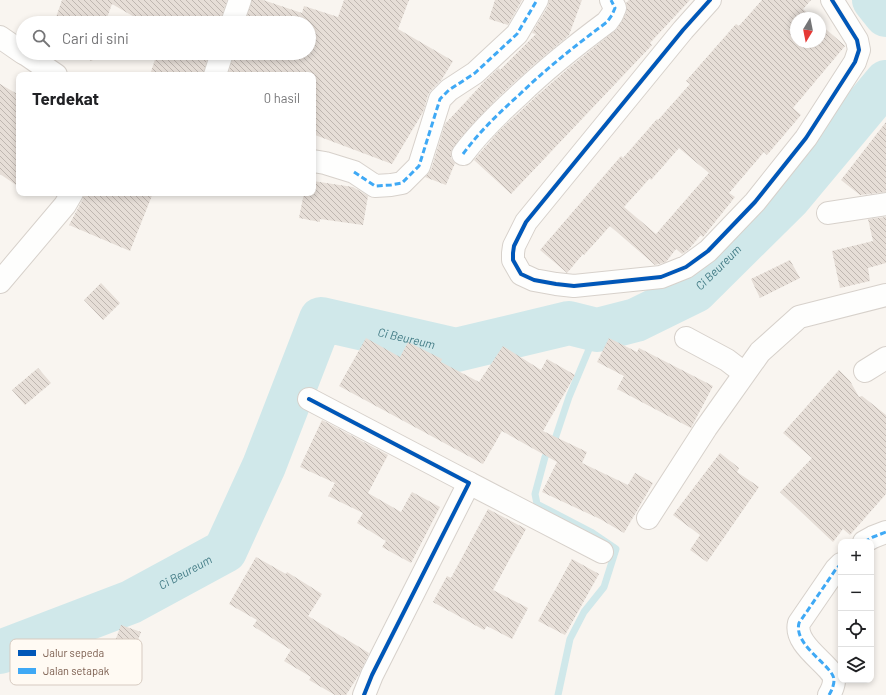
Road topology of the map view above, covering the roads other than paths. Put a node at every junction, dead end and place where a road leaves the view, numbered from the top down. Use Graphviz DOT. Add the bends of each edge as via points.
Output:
graph roads {
  1 [pos="240,0"];
  2 [pos="537,0"];
  3 [pos="611,0"];
  4 [pos="710,0"];
  5 [pos="832,0"];
  6 [pos="234,16"];
  7 [pos="0,37"];
  8 [pos="16,48"];
  9 [pos="34,60"];
  10 [pos="220,60"];
  11 [pos="52,72"];
  12 [pos="216,72"];
  13 [pos="464,154"];
  14 [pos="316,162"];
  15 [pos="70,196"];
  16 [pos="886,204"];
  17 [pos="828,212"];
  18 [pos="1,280"];
  19 [pos="886,295"];
  20 [pos="686,338"];
  21 [pos="886,358"];
  22 [pos="865,371"];
  23 [pos="744,373"];
  24 [pos="309,399"];
  25 [pos="469,483"];
  26 [pos="648,518"];
  27 [pos="886,532"];
  28 [pos="868,539"];
  29 [pos="602,552"];
  30 [pos="838,567"];
  31 [pos="364,695"];
  32 [pos="829,695"];
  1 -- 6 [label="street"];
  2 -- 14 [label="street" via="516,34 475,72 448,90 440,99 419,166 402,182 375,186 354,172"];
  3 -- 13 [label="street" via="614,8 607,22 552,64 521,92 490,121"];
  4 -- 5 [label="street" via="526,222 513,253 513,260 521,274 534,280 574,286 661,277 686,267 708,251 754,202 806,138 855,62 859,50 857,40"];
  7 -- 8 [label="street"];
  9 -- 11 [label="street"];
  10 -- 12 [label="street"];
  15 -- 18 [label="street"];
  16 -- 17 [label="street"];
  19 -- 23 [label="street" via="799,317 760,352"];
  20 -- 23 [label="street" via="727,360"];
  21 -- 22 [label="street"];
  23 -- 26 [label="street"];
  24 -- 25 [label="street"];
  25 -- 29 [label="street"];
  25 -- 31 [label="street"];
  27 -- 28 [label="street"];
  30 -- 32 [label="street" via="799,623 798,629 799,636 832,674 833,688"];
}
